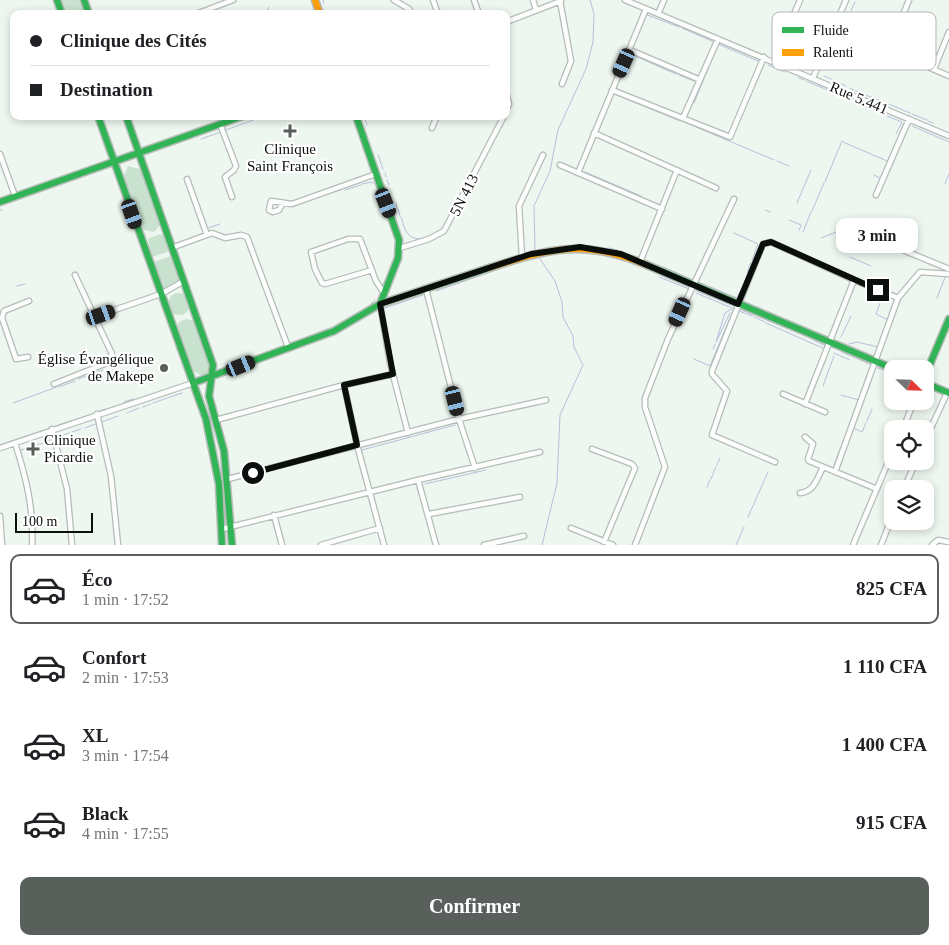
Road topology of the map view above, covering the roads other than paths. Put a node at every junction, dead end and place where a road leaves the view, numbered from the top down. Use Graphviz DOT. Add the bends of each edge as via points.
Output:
graph roads {
  1 [pos="233,0"];
  2 [pos="394,0"];
  3 [pos="533,0"];
  4 [pos="625,0"];
  5 [pos="664,0"];
  6 [pos="800,0"];
  7 [pos="846,0"];
  8 [pos="909,0"];
  9 [pos="561,1"];
  10 [pos="223,2"];
  11 [pos="646,9"];
  12 [pos="205,10"];
  13 [pos="410,10"];
  14 [pos="536,10"];
  15 [pos="795,12"];
  16 [pos="841,12"];
  17 [pos="904,12"];
  18 [pos="658,14"];
  19 [pos="510,20"];
  20 [pos="949,32"];
  21 [pos="718,39"];
  22 [pos="630,50"];
  23 [pos="764,57"];
  24 [pos="772,60"];
  25 [pos="936,64"];
  26 [pos="795,70"];
  27 [pos="816,70"];
  28 [pos="936,70"];
  29 [pos="949,76"];
  30 [pos="813,78"];
  31 [pos="698,79"];
  32 [pos="562,84"];
  33 [pos="612,90"];
  34 [pos="682,118"];
  35 [pos="909,119"];
  36 [pos="99,120"];
  37 [pos="127,120"];
  38 [pos="220,120"];
  39 [pos="232,120"];
  40 [pos="357,120"];
  41 [pos="435,120"];
  42 [pos="502,120"];
  43 [pos="221,124"];
  44 [pos="432,128"];
  45 [pos="594,133"];
  46 [pos="949,136"];
  47 [pos="139,152"];
  48 [pos="0,154"];
  49 [pos="543,155"];
  50 [pos="114,162"];
  51 [pos="560,165"];
  52 [pos="677,170"];
  53 [pos="578,173"];
  54 [pos="376,174"];
  55 [pos="187,178"];
  56 [pos="716,188"];
  57 [pos="876,195"];
  58 [pos="15,196"];
  59 [pos="232,196"];
  60 [pos="734,199"];
  61 [pos="0,202"];
  62 [pos="283,203"];
  63 [pos="662,209"];
  64 [pos="207,235"];
  65 [pos="174,247"];
  66 [pos="400,248"];
  67 [pos="898,248"];
  68 [pos="522,258"];
  69 [pos="640,262"];
  70 [pos="949,269"];
  71 [pos="372,270"];
  72 [pos="949,274"];
  73 [pos="75,275"];
  74 [pos="854,280"];
  75 [pos="184,281"];
  76 [pos="693,284"];
  77 [pos="426,289"];
  78 [pos="384,293"];
  79 [pos="161,294"];
  80 [pos="898,298"];
  81 [pos="29,301"];
  82 [pos="380,304"];
  83 [pos="738,304"];
  84 [pos="94,317"];
  85 [pos="949,320"];
  86 [pos="2,328"];
  87 [pos="831,343"];
  88 [pos="288,347"];
  89 [pos="28,357"];
  90 [pos="932,360"];
  91 [pos="875,361"];
  92 [pos="884,365"];
  93 [pos="393,374"];
  94 [pos="211,378"];
  95 [pos="193,383"];
  96 [pos="54,384"];
  97 [pos="344,385"];
  98 [pos="934,386"];
  99 [pos="948,391"];
  100 [pos="783,394"];
  101 [pos="546,400"];
  102 [pos="805,404"];
  103 [pos="826,412"];
  104 [pos="97,414"];
  105 [pos="459,419"];
  106 [pos="216,420"];
  107 [pos="934,421"];
  108 [pos="52,429"];
  109 [pos="408,433"];
  110 [pos="806,437"];
  111 [pos="15,443"];
  112 [pos="357,445"];
  113 [pos="0,448"];
  114 [pos="592,449"];
  115 [pos="540,452"];
  116 [pos="775,462"];
  117 [pos="823,467"];
  118 [pos="475,468"];
  119 [pos="885,470"];
  120 [pos="835,472"];
  121 [pos="228,479"];
  122 [pos="418,480"];
  123 [pos="877,489"];
  124 [pos="371,492"];
  125 [pos="800,493"];
  126 [pos="520,497"];
  127 [pos="429,514"];
  128 [pos="274,515"];
  129 [pos="0,516"];
  130 [pos="233,527"];
  131 [pos="380,528"];
  132 [pos="571,528"];
  133 [pos="222,529"];
  134 [pos="887,530"];
  135 [pos="524,536"];
  136 [pos="604,542"];
  137 [pos="949,542"];
  138 [pos="2,545"];
  139 [pos="32,545"];
  140 [pos="72,545"];
  141 [pos="118,545"];
  142 [pos="222,545"];
  143 [pos="232,545"];
  144 [pos="282,545"];
  145 [pos="321,545"];
  146 [pos="384,545"];
  147 [pos="436,545"];
  148 [pos="484,545"];
  149 [pos="613,545"];
  150 [pos="635,545"];
  151 [pos="853,545"];
  152 [pos="881,545"];
  153 [pos="932,545"];
  1 -- 10 [label="street"];
  2 -- 13 [label="street"];
  3 -- 14 [label="street"];
  4 -- 11 [label="street, Rue 5.441"];
  5 -- 18 [label="street"];
  6 -- 15 [label="street"];
  7 -- 16 [label="street"];
  8 -- 17 [label="street"];
  9 -- 14 [label="street"];
  9 -- 32 [label="street" via="571,61"];
  10 -- 12 [label="street"];
  11 -- 18 [label="street, Rue 5.441"];
  11 -- 22 [label="street"];
  14 -- 19 [label="street"];
  18 -- 21 [label="street, Rue 5.441"];
  20 -- 25 [label="street"];
  21 -- 23 [label="street, Rue 5.441"];
  21 -- 31 [label="street"];
  22 -- 31 [label="street"];
  22 -- 33 [label="street"];
  23 -- 24 [label="street, Rue 5.441"];
  23 -- 34 [label="street" via="730,137"];
  26 -- 30 [label="street, Rue 5.441"];
  27 -- 30 [label="street"];
  28 -- 29 [label="street"];
  30 -- 35 [label="street, Rue 5.441"];
  31 -- 34 [label="street"];
  33 -- 34 [label="street"];
  33 -- 45 [label="street"];
  35 -- 46 [label="street, Rue 5.441"];
  35 -- 57 [label="street"];
  36 -- 50 [label="main road"];
  37 -- 47 [label="main road"];
  38 -- 43 [label="street"];
  39 -- 43 [label="main road"];
  40 -- 54 [label="main road"];
  41 -- 44 [label="street"];
  42 -- 66 [label="street, 5N 413" via="444,231"];
  43 -- 47 [label="main road"];
  43 -- 59 [label="street" via="236,166 225,177"];
  45 -- 52 [label="street"];
  45 -- 53 [label="street"];
  47 -- 50 [label="main road"];
  47 -- 65 [label="main road"];
  48 -- 58 [label="street"];
  49 -- 68 [label="street" via="519,206"];
  50 -- 58 [label="main road"];
  50 -- 79 [label="main road"];
  51 -- 53 [label="street"];
  52 -- 56 [label="street"];
  52 -- 63 [label="street"];
  53 -- 63 [label="street"];
  54 -- 62 [label="street" via="298,202"];
  54 -- 66 [label="main road"];
  55 -- 64 [label="street"];
  58 -- 61 [label="main road"];
  60 -- 76 [label="street"];
  63 -- 69 [label="street"];
  64 -- 65 [label="street"];
  64 -- 88 [label="street" via="247,237"];
  65 -- 75 [label="main road"];
  66 -- 78 [label="main road"];
  67 -- 70 [label="street"];
  68 -- 69 [label="main road" via="549,250 594,248"];
  68 -- 77 [label="main road"];
  69 -- 76 [label="main road"];
  71 -- 71 [label="street" via="361,240 357,238 311,252 315,269 325,284"];
  71 -- 78 [label="street"];
  72 -- 80 [label="street" via="920,272"];
  73 -- 84 [label="street"];
  74 -- 80 [label="street"];
  74 -- 83 [label="street" via="767,242 763,244"];
  74 -- 87 [label="street"];
  75 -- 79 [label="street"];
  75 -- 94 [label="main road" via="213,365"];
  76 -- 83 [label="main road"];
  76 -- 150 [label="street" via="644,402 665,467"];
  77 -- 82 [label="main road"];
  77 -- 105 [label="street"];
  78 -- 82 [label="main road"];
  79 -- 84 [label="street"];
  79 -- 95 [label="main road"];
  80 -- 91 [label="street"];
  81 -- 86 [label="street" via="4,311"];
  82 -- 88 [label="main road" via="341,328"];
  82 -- 93 [label="street"];
  83 -- 87 [label="main road"];
  83 -- 116 [label="street" via="712,371 727,392 712,435"];
  84 -- 96 [label="street" via="112,354 110,360"];
  85 -- 90 [label="main road"];
  86 -- 89 [label="street" via="16,359"];
  87 -- 91 [label="main road"];
  87 -- 102 [label="street"];
  88 -- 94 [label="main road"];
  91 -- 92 [label="main road"];
  91 -- 120 [label="street"];
  93 -- 97 [label="street"];
  93 -- 109 [label="street"];
  94 -- 95 [label="main road"];
  94 -- 106 [label="main road" via="209,396"];
  95 -- 104 [label="street"];
  95 -- 133 [label="main road" via="203,409 219,482"];
  97 -- 106 [label="street"];
  97 -- 112 [label="street"];
  98 -- 99 [label="main road"];
  99 -- 107 [label="street"];
  100 -- 102 [label="street"];
  101 -- 105 [label="street"];
  102 -- 103 [label="street"];
  104 -- 108 [label="street"];
  104 -- 141 [label="street" via="111,476"];
  105 -- 109 [label="street"];
  105 -- 118 [label="street"];
  106 -- 121 [label="main road"];
  108 -- 111 [label="street"];
  108 -- 140 [label="street" via="67,489"];
  109 -- 112 [label="street"];
  110 -- 117 [label="street" via="813,444 808,460"];
  111 -- 113 [label="street"];
  111 -- 139 [label="street" via="29,487"];
  112 -- 121 [label="street"];
  112 -- 124 [label="street"];
  114 -- 136 [label="street" via="632,464 634,468"];
  115 -- 118 [label="street"];
  117 -- 120 [label="street"];
  117 -- 125 [label="street" via="810,491"];
  118 -- 122 [label="street"];
  119 -- 123 [label="street"];
  120 -- 123 [label="street"];
  121 -- 130 [label="main road"];
  122 -- 124 [label="street"];
  122 -- 127 [label="street"];
  123 -- 151 [label="street"];
  124 -- 128 [label="street"];
  124 -- 131 [label="street"];
  126 -- 127 [label="street"];
  127 -- 147 [label="street"];
  128 -- 130 [label="street"];
  128 -- 144 [label="street"];
  129 -- 138 [label="street"];
  130 -- 133 [label="street"];
  130 -- 143 [label="main road"];
  131 -- 145 [label="street"];
  131 -- 146 [label="street"];
  132 -- 136 [label="street"];
  133 -- 142 [label="main road"];
  134 -- 152 [label="street"];
  135 -- 148 [label="street"];
  136 -- 149 [label="street"];
  137 -- 153 [label="street" via="938,540"];
}
